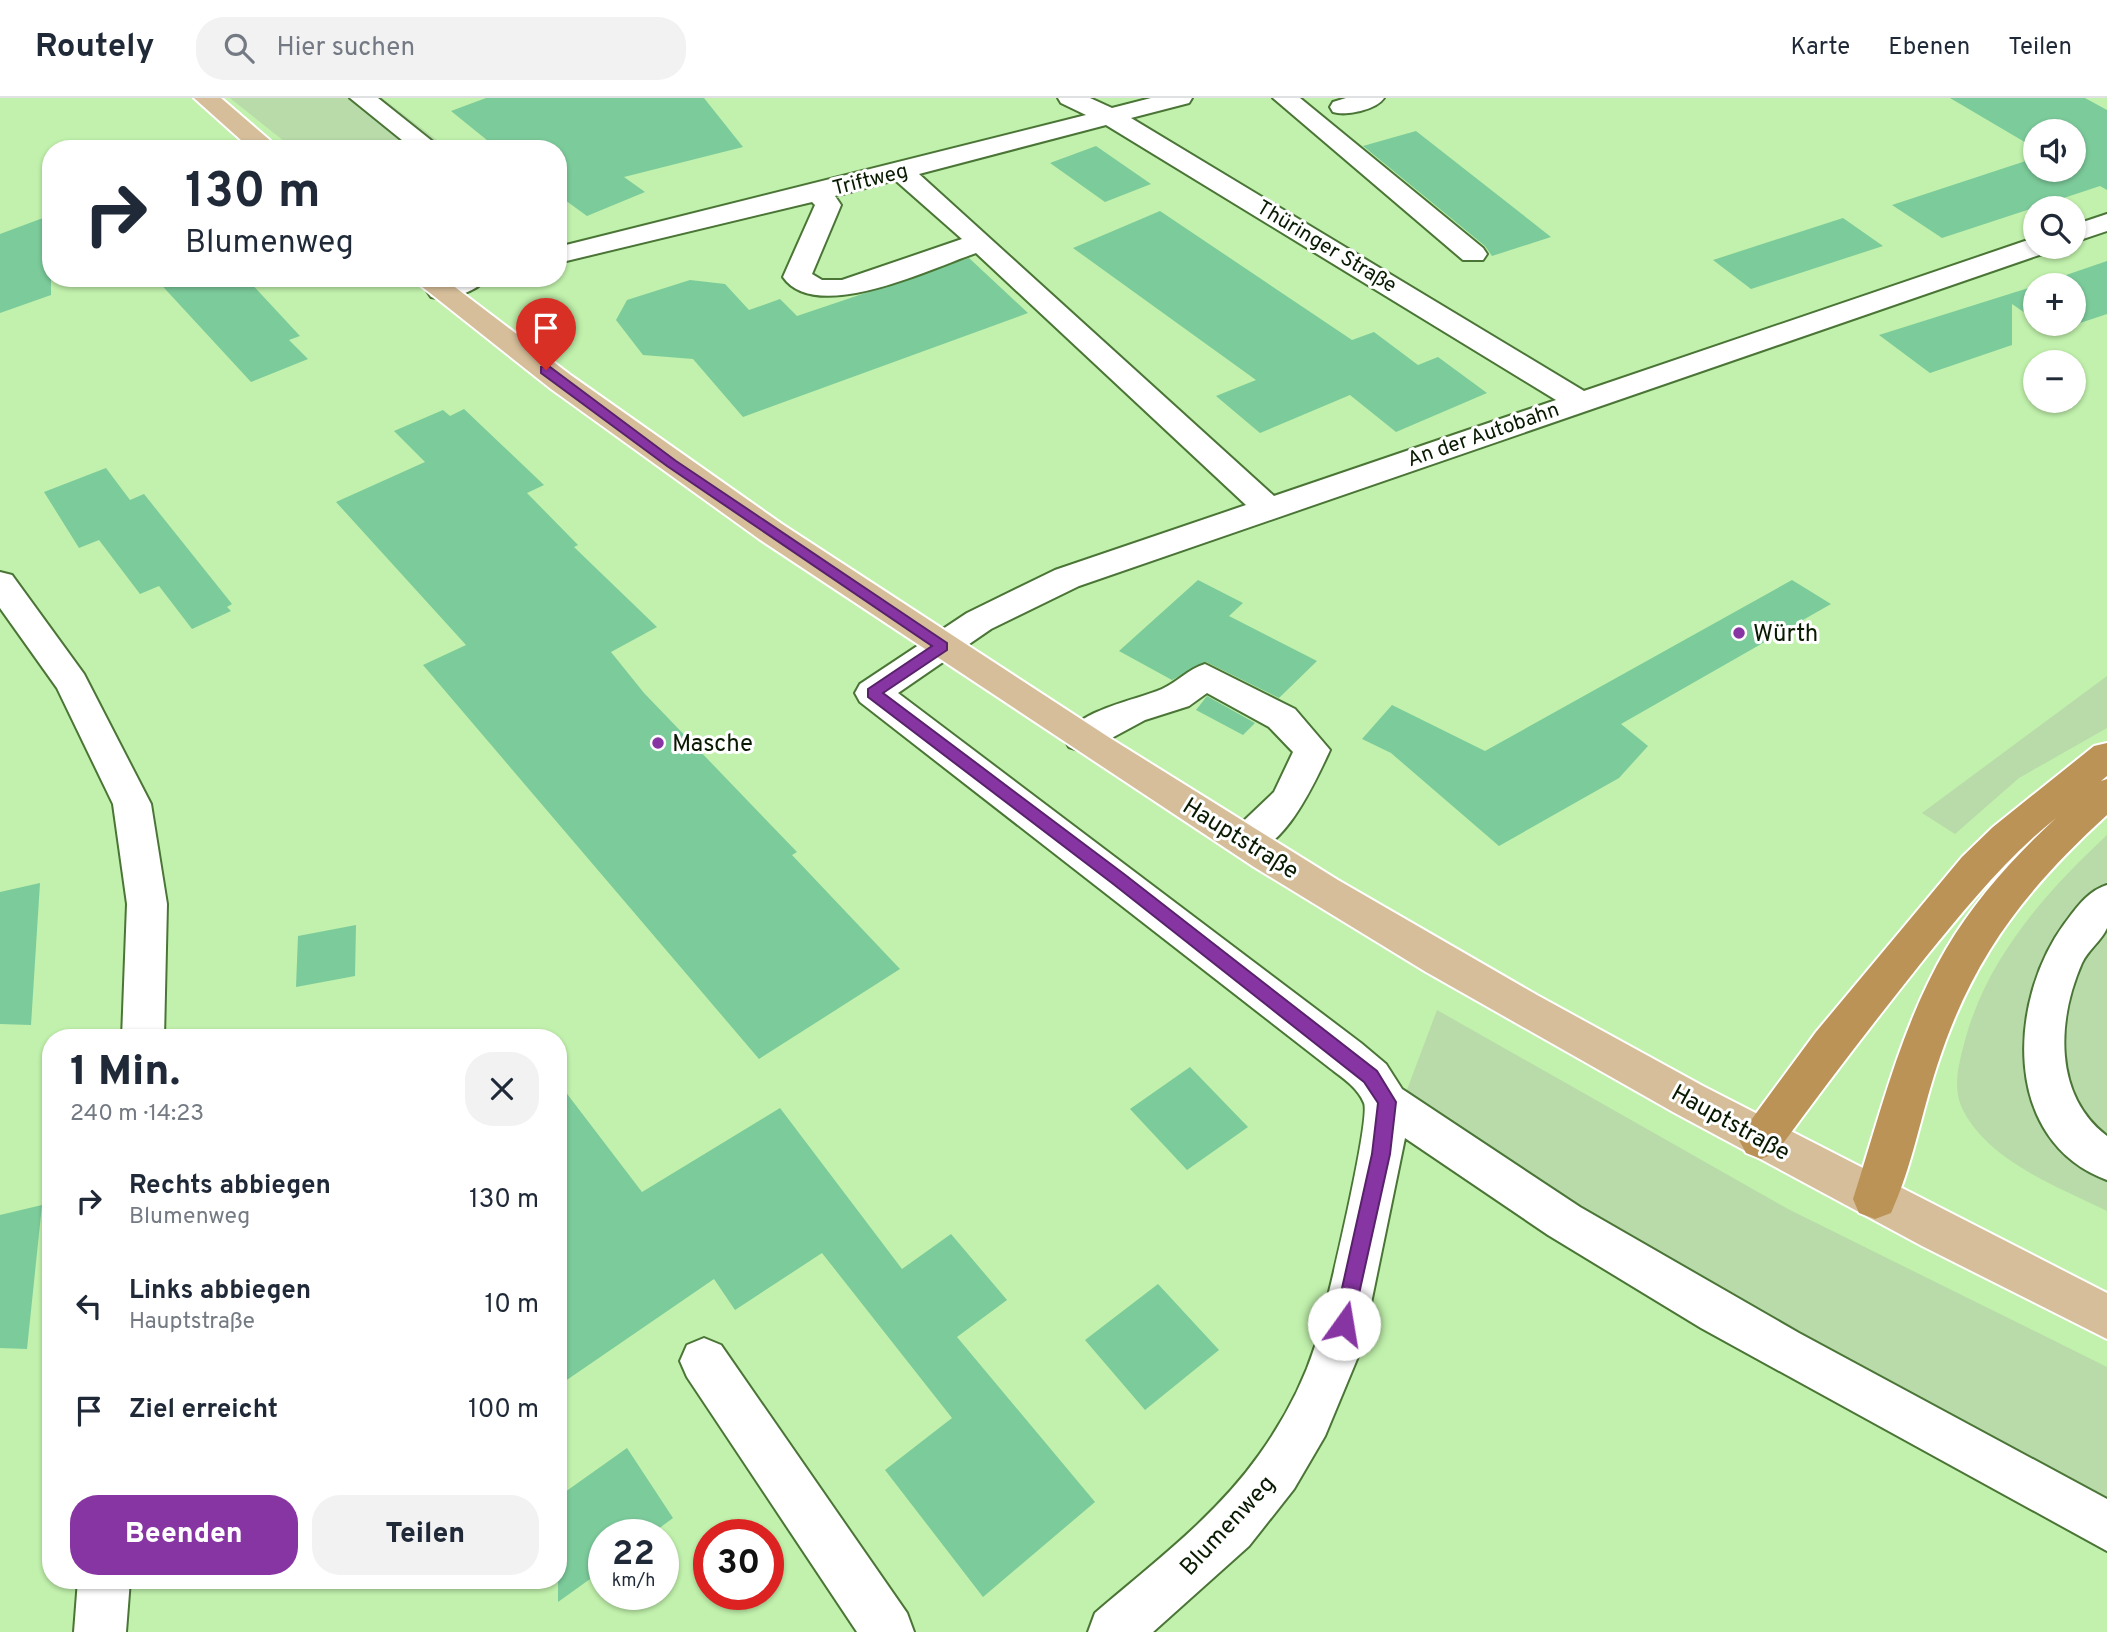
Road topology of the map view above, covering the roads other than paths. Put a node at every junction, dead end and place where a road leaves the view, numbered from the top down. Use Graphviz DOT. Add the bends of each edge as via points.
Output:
graph roads {
  1 [pos="206,98"];
  2 [pos="362,98"];
  3 [pos="1070,98"];
  4 [pos="1180,98"];
  5 [pos="1285,98"];
  6 [pos="1372,98"];
  7 [pos="1342,107"];
  8 [pos="1111,117"];
  9 [pos="256,140"];
  10 [pos="417,140"];
  11 [pos="900,171"];
  12 [pos="819,192"];
  13 [pos="2107,222"];
  14 [pos="2086,230"];
  15 [pos="981,242"];
  16 [pos="2023,251"];
  17 [pos="567,253"];
  18 [pos="1474,254"];
  19 [pos="436,287"];
  20 [pos="1579,401"];
  21 [pos="1269,509"];
  22 [pos="0,583"];
  23 [pos="942,646"];
  24 [pos="1082,738"];
  25 [pos="2107,757"];
  26 [pos="2107,793"];
  27 [pos="1245,842"];
  28 [pos="2107,900"];
  29 [pos="142,1029"];
  30 [pos="1387,1102"];
  31 [pos="1761,1140"];
  32 [pos="2107,1161"];
  33 [pos="1875,1199"];
  34 [pos="2107,1317"];
  35 [pos="704,1361"];
  36 [pos="2107,1526"];
  37 [pos="103,1589"];
  38 [pos="100,1632"];
  39 [pos="888,1632"];
  40 [pos="1114,1632"];
  1 -- 9 [label="main road"];
  2 -- 10 [label="street"];
  3 -- 8 [label="street, Thüringer Straße"];
  4 -- 8 [label="street, Triftweg"];
  5 -- 18 [label="street"];
  6 -- 7 [label="street"];
  8 -- 11 [label="street, Triftweg"];
  8 -- 20 [label="street, Thüringer Straße"];
  11 -- 12 [label="street, Triftweg"];
  11 -- 15 [label="street"];
  12 -- 15 [label="street" via="828,205 797,277 817,289 845,288"];
  12 -- 17 [label="street, Triftweg"];
  13 -- 14 [label="street"];
  15 -- 21 [label="street"];
  16 -- 20 [label="street, An der Autobahn"];
  19 -- 23 [label="main road, Hauptstraße" via="651,449"];
  20 -- 21 [label="street, An der Autobahn"];
  21 -- 23 [label="street, An der Autobahn" via="1067,578 987,617"];
  22 -- 29 [label="street" via="72,683 132,804 147,904"];
  23 -- 24 [label="main road, Hauptstraße"];
  23 -- 30 [label="street" via="873,693 1336,1048 1370,1077"];
  24 -- 27 [label="main road, Hauptstraße"];
  24 -- 27 [label="street" via="1132,711 1176,697 1205,676 1282,718 1312,750 1288,801"];
  25 -- 31 [label="highway" via="2006,836 1976,868 1831,1044"];
  26 -- 33 [label="highway" via="2055,839 2018,881 1978,932 1945,989"];
  27 -- 31 [label="main road, Hauptstraße" via="1438,959"];
  28 -- 32 [label="street" via="2066,953 2046,1017 2041,1053 2054,1105 2068,1129"];
  30 -- 36 [label="street" via="1500,1181 1706,1305"];
  30 -- 40 [label="street, Blumenweg" via="1379,1167 1338,1347 1308,1419 1277,1472 1231,1528"];
  31 -- 33 [label="main road, Hauptstraße"];
  33 -- 34 [label="main road, Hauptstraße"];
  35 -- 39 [label="street"];
  37 -- 38 [label="street"];
}
